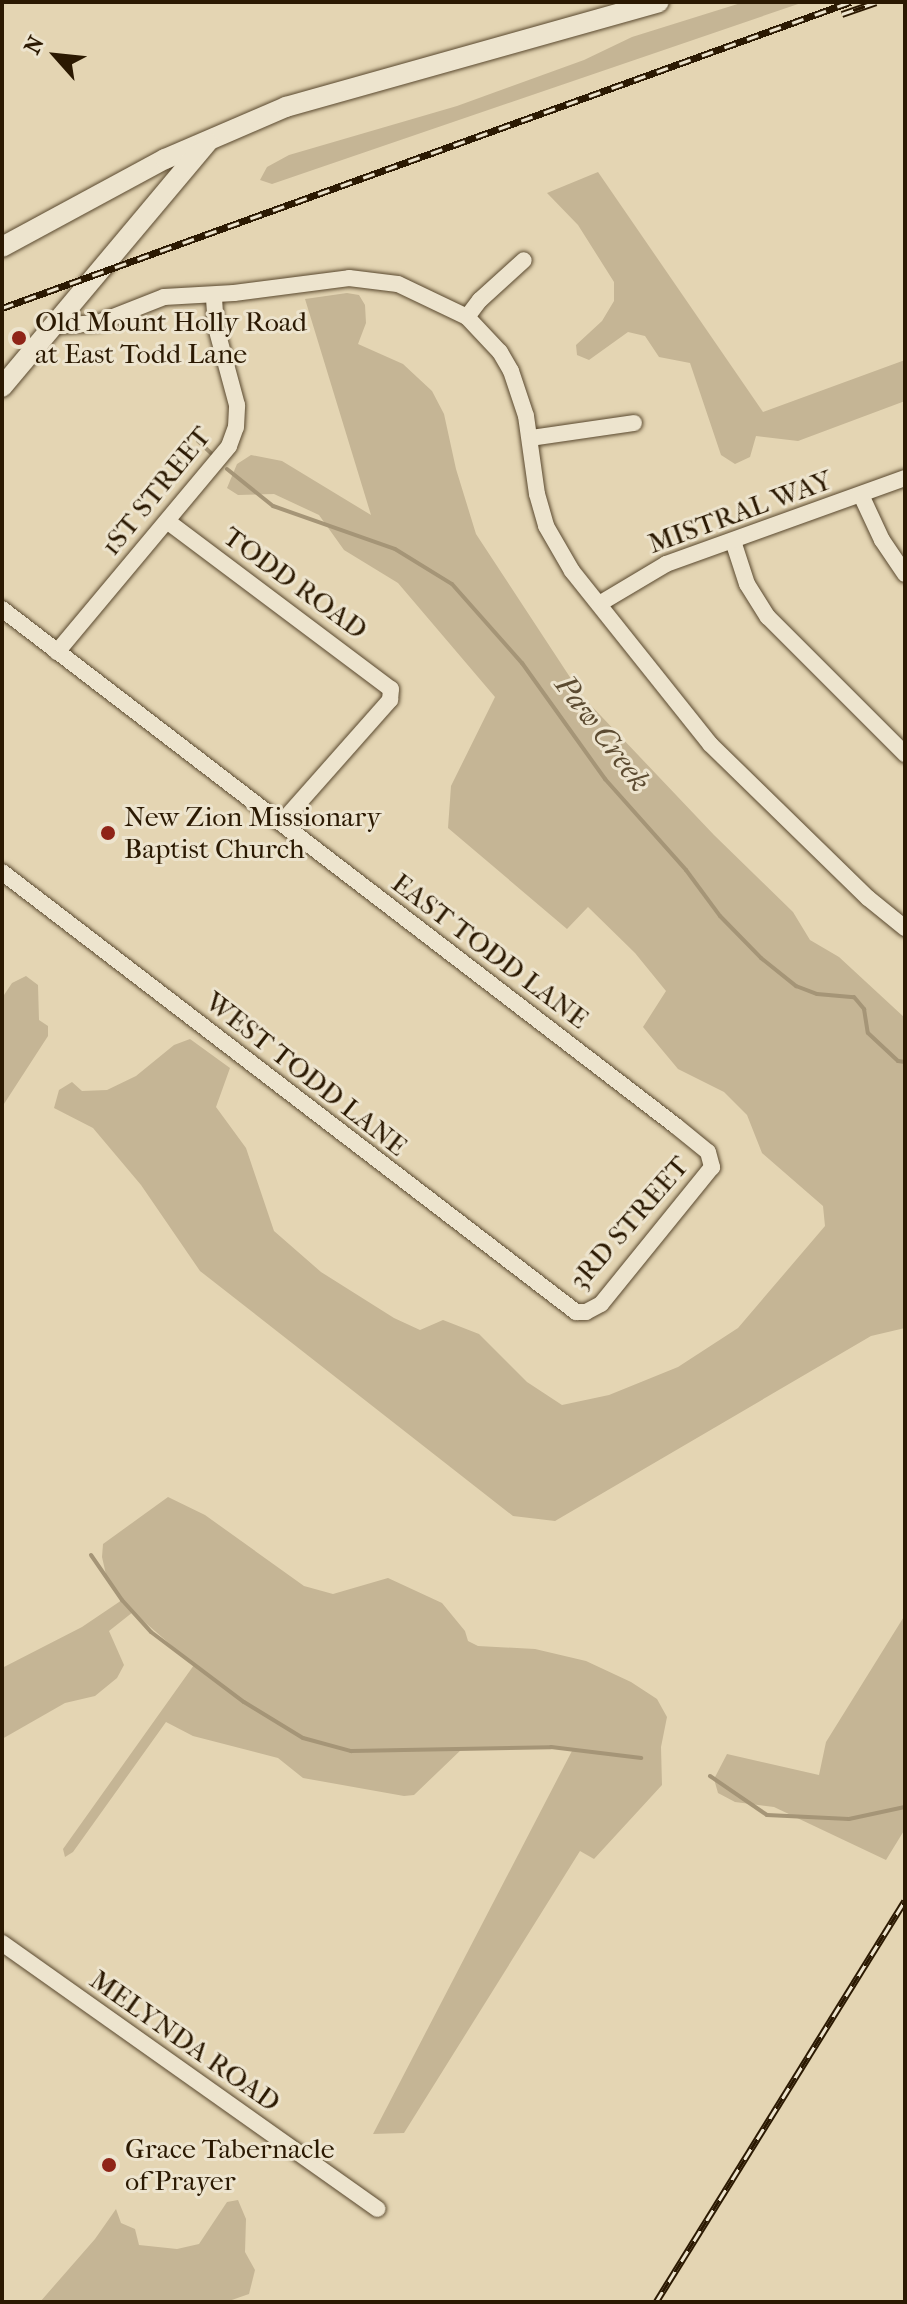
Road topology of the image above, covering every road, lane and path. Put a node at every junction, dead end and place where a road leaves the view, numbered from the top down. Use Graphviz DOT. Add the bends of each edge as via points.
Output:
graph roads {
  1 [pos="659,2"];
  2 [pos="212,137"];
  3 [pos="2,247"];
  4 [pos="524,260"];
  5 [pos="214,295"];
  6 [pos="467,317"];
  7 [pos="54,326"];
  8 [pos="2,387"];
  9 [pos="634,423"];
  10 [pos="531,438"];
  11 [pos="905,478"];
  12 [pos="861,495"];
  13 [pos="167,521"];
  14 [pos="733,541"];
  15 [pos="905,574"];
  16 [pos="599,604"];
  17 [pos="2,609"];
  18 [pos="57,652"];
  19 [pos="905,754"];
  20 [pos="281,823"];
  21 [pos="2,872"];
  22 [pos="905,928"];
  23 [pos="713,1163"];
  24 [pos="580,1312"];
  25 [pos="2,1943"];
  26 [pos="377,2209"];
  1 -- 2 [label="street" via="322,95"];
  2 -- 3 [label="street"];
  2 -- 7 [label="street"];
  4 -- 6 [label="street"];
  5 -- 6 [label="street" via="374,279 421,292"];
  5 -- 7 [label="street" via="164,297 98,323"];
  5 -- 13 [label="street, 1ST STREET" via="216,327 234,384 236,427 221,458"];
  6 -- 10 [label="street" via="511,371"];
  7 -- 8 [label="street"];
  9 -- 10 [label="street"];
  10 -- 16 [label="street" via="546,526"];
  11 -- 12 [label="street, MISTRAL WAY"];
  12 -- 14 [label="street, MISTRAL WAY"];
  12 -- 15 [label="street"];
  13 -- 18 [label="street, 1ST STREET"];
  13 -- 20 [label="street, TODD ROAD" via="391,689 390,700"];
  14 -- 16 [label="street, MISTRAL WAY" via="666,564"];
  14 -- 19 [label="street" via="747,584 768,617"];
  16 -- 22 [label="street" via="710,744"];
  17 -- 18 [label="street, EAST TODD LANE"];
  18 -- 20 [label="street, EAST TODD LANE"];
  20 -- 23 [label="street, EAST TODD LANE" via="676,1126 708,1152"];
  21 -- 24 [label="street, WEST TODD LANE"];
  23 -- 24 [label="street, 3RD STREET" via="601,1304"];
  25 -- 26 [label="street, MELYNDA ROAD"];
}
